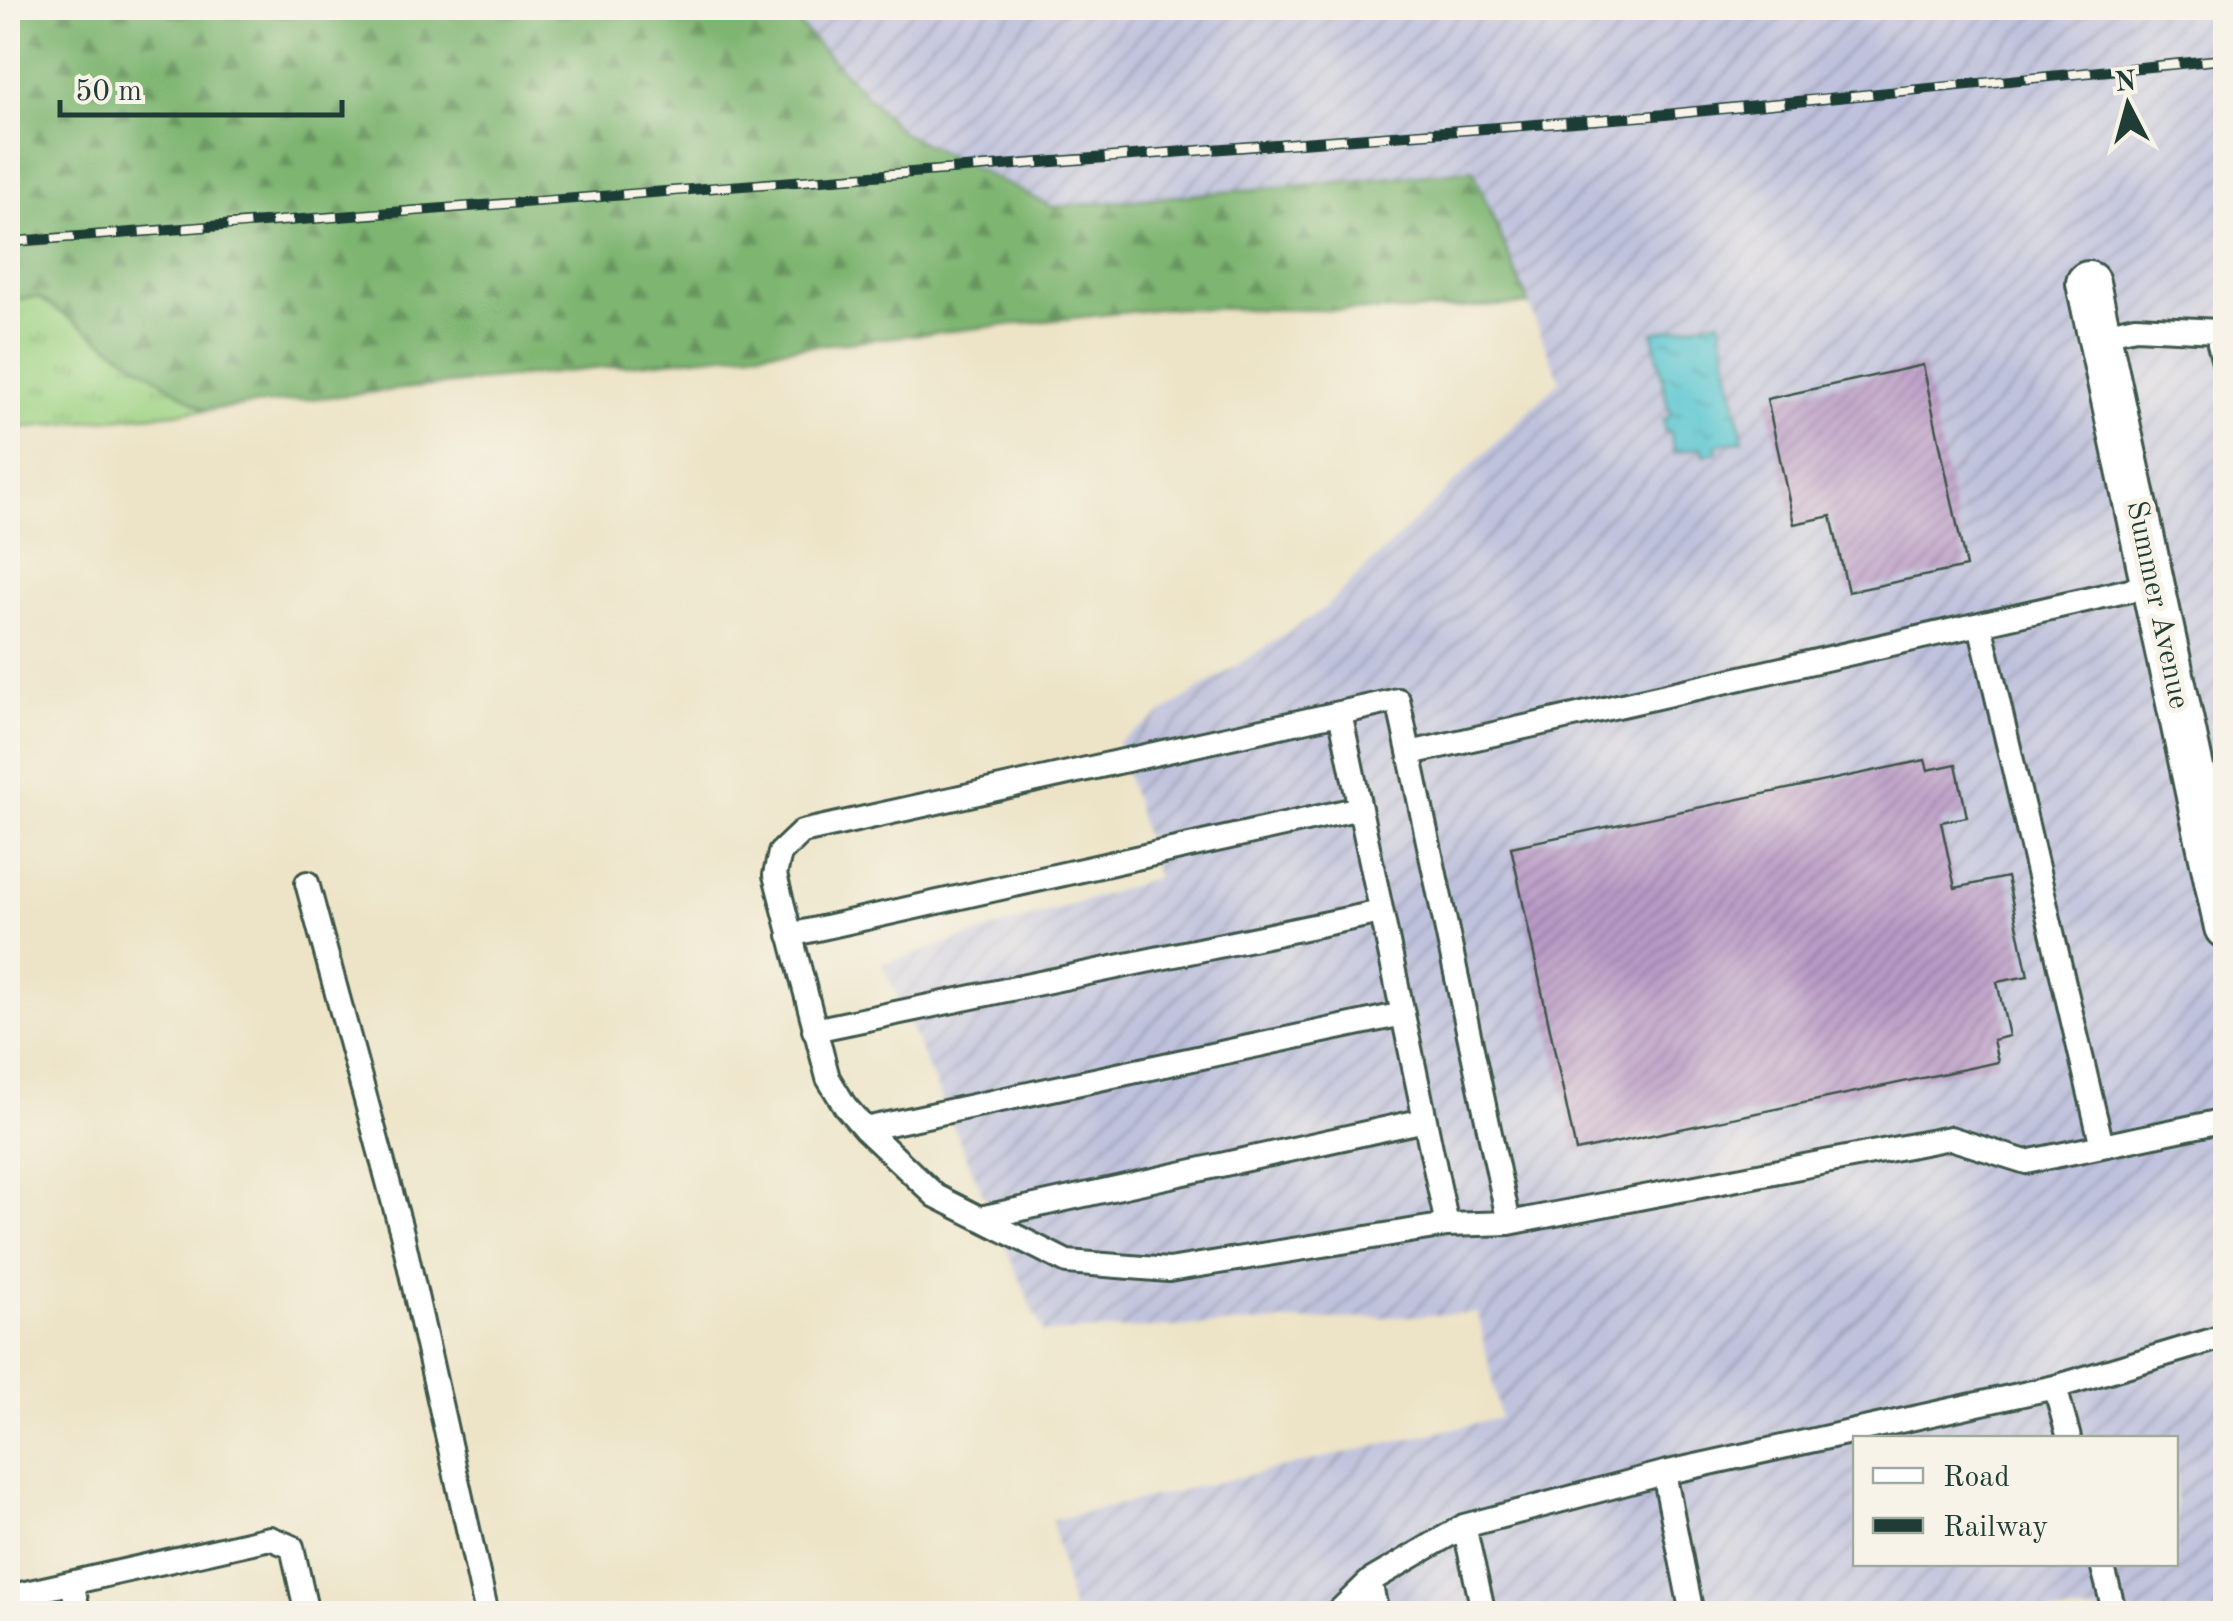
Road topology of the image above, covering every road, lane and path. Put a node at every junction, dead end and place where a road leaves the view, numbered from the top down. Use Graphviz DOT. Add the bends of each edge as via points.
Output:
graph roads {
  1 [pos="2088,283"];
  2 [pos="2222,329"];
  3 [pos="2099,335"];
  4 [pos="2226,369"];
  5 [pos="2152,585"];
  6 [pos="1980,624"];
  7 [pos="1340,713"];
  8 [pos="1410,753"];
  9 [pos="1360,808"];
  10 [pos="306,883"];
  11 [pos="1381,912"];
  12 [pos="2226,927"];
  13 [pos="790,935"];
  14 [pos="1403,1014"];
  15 [pos="814,1030"];
  16 [pos="1425,1120"];
  17 [pos="2226,1120"];
  18 [pos="865,1130"];
  19 [pos="2102,1146"];
  20 [pos="980,1218"];
  21 [pos="1509,1223"];
  22 [pos="1447,1225"];
  23 [pos="2226,1336"];
  24 [pos="2055,1387"];
  25 [pos="2068,1436"];
  26 [pos="1664,1473"];
  27 [pos="1464,1526"];
  28 [pos="2102,1566"];
  29 [pos="1370,1581"];
  30 [pos="72,1582"];
  31 [pos="8,1597"];
  32 [pos="79,1614"];
  33 [pos="307,1614"];
  34 [pos="487,1614"];
  35 [pos="1336,1614"];
  36 [pos="1377,1614"];
  37 [pos="1484,1614"];
  38 [pos="1692,1614"];
  39 [pos="2114,1614"];
  1 -- 3 [label="street, Summer Avenue"];
  2 -- 3 [label="lane" via="2135,327"];
  2 -- 4 [label="lane"];
  3 -- 5 [label="street, Summer Avenue"];
  5 -- 6 [label="lane"];
  5 -- 12 [label="street, Summer Avenue"];
  6 -- 8 [label="lane"];
  6 -- 19 [label="lane"];
  7 -- 8 [label="lane" via="1398,700"];
  7 -- 9 [label="lane"];
  7 -- 13 [label="lane" via="802,832 780,853 775,875"];
  8 -- 21 [label="lane"];
  9 -- 11 [label="lane"];
  9 -- 13 [label="lane"];
  10 -- 34 [label="lane" via="402,1233"];
  11 -- 14 [label="lane"];
  11 -- 15 [label="lane"];
  13 -- 15 [label="lane"];
  14 -- 16 [label="lane"];
  14 -- 18 [label="lane"];
  15 -- 18 [label="lane" via="828,1078"];
  16 -- 20 [label="lane"];
  16 -- 22 [label="lane"];
  17 -- 19 [label="lane"];
  18 -- 20 [label="lane" via="936,1196"];
  19 -- 21 [label="lane" via="2026,1162 1950,1138"];
  20 -- 22 [label="lane" via="1067,1262 1169,1270"];
  21 -- 22 [label="lane"];
  23 -- 24 [label="lane"];
  24 -- 25 [label="lane"];
  24 -- 26 [label="lane"];
  26 -- 27 [label="lane"];
  26 -- 38 [label="lane"];
  27 -- 29 [label="lane"];
  27 -- 37 [label="lane"];
  28 -- 39 [label="lane"];
  29 -- 35 [label="lane"];
  29 -- 36 [label="lane"];
  30 -- 31 [label="lane"];
  30 -- 32 [label="lane"];
  30 -- 33 [label="lane" via="270,1538 292,1548"];
}
